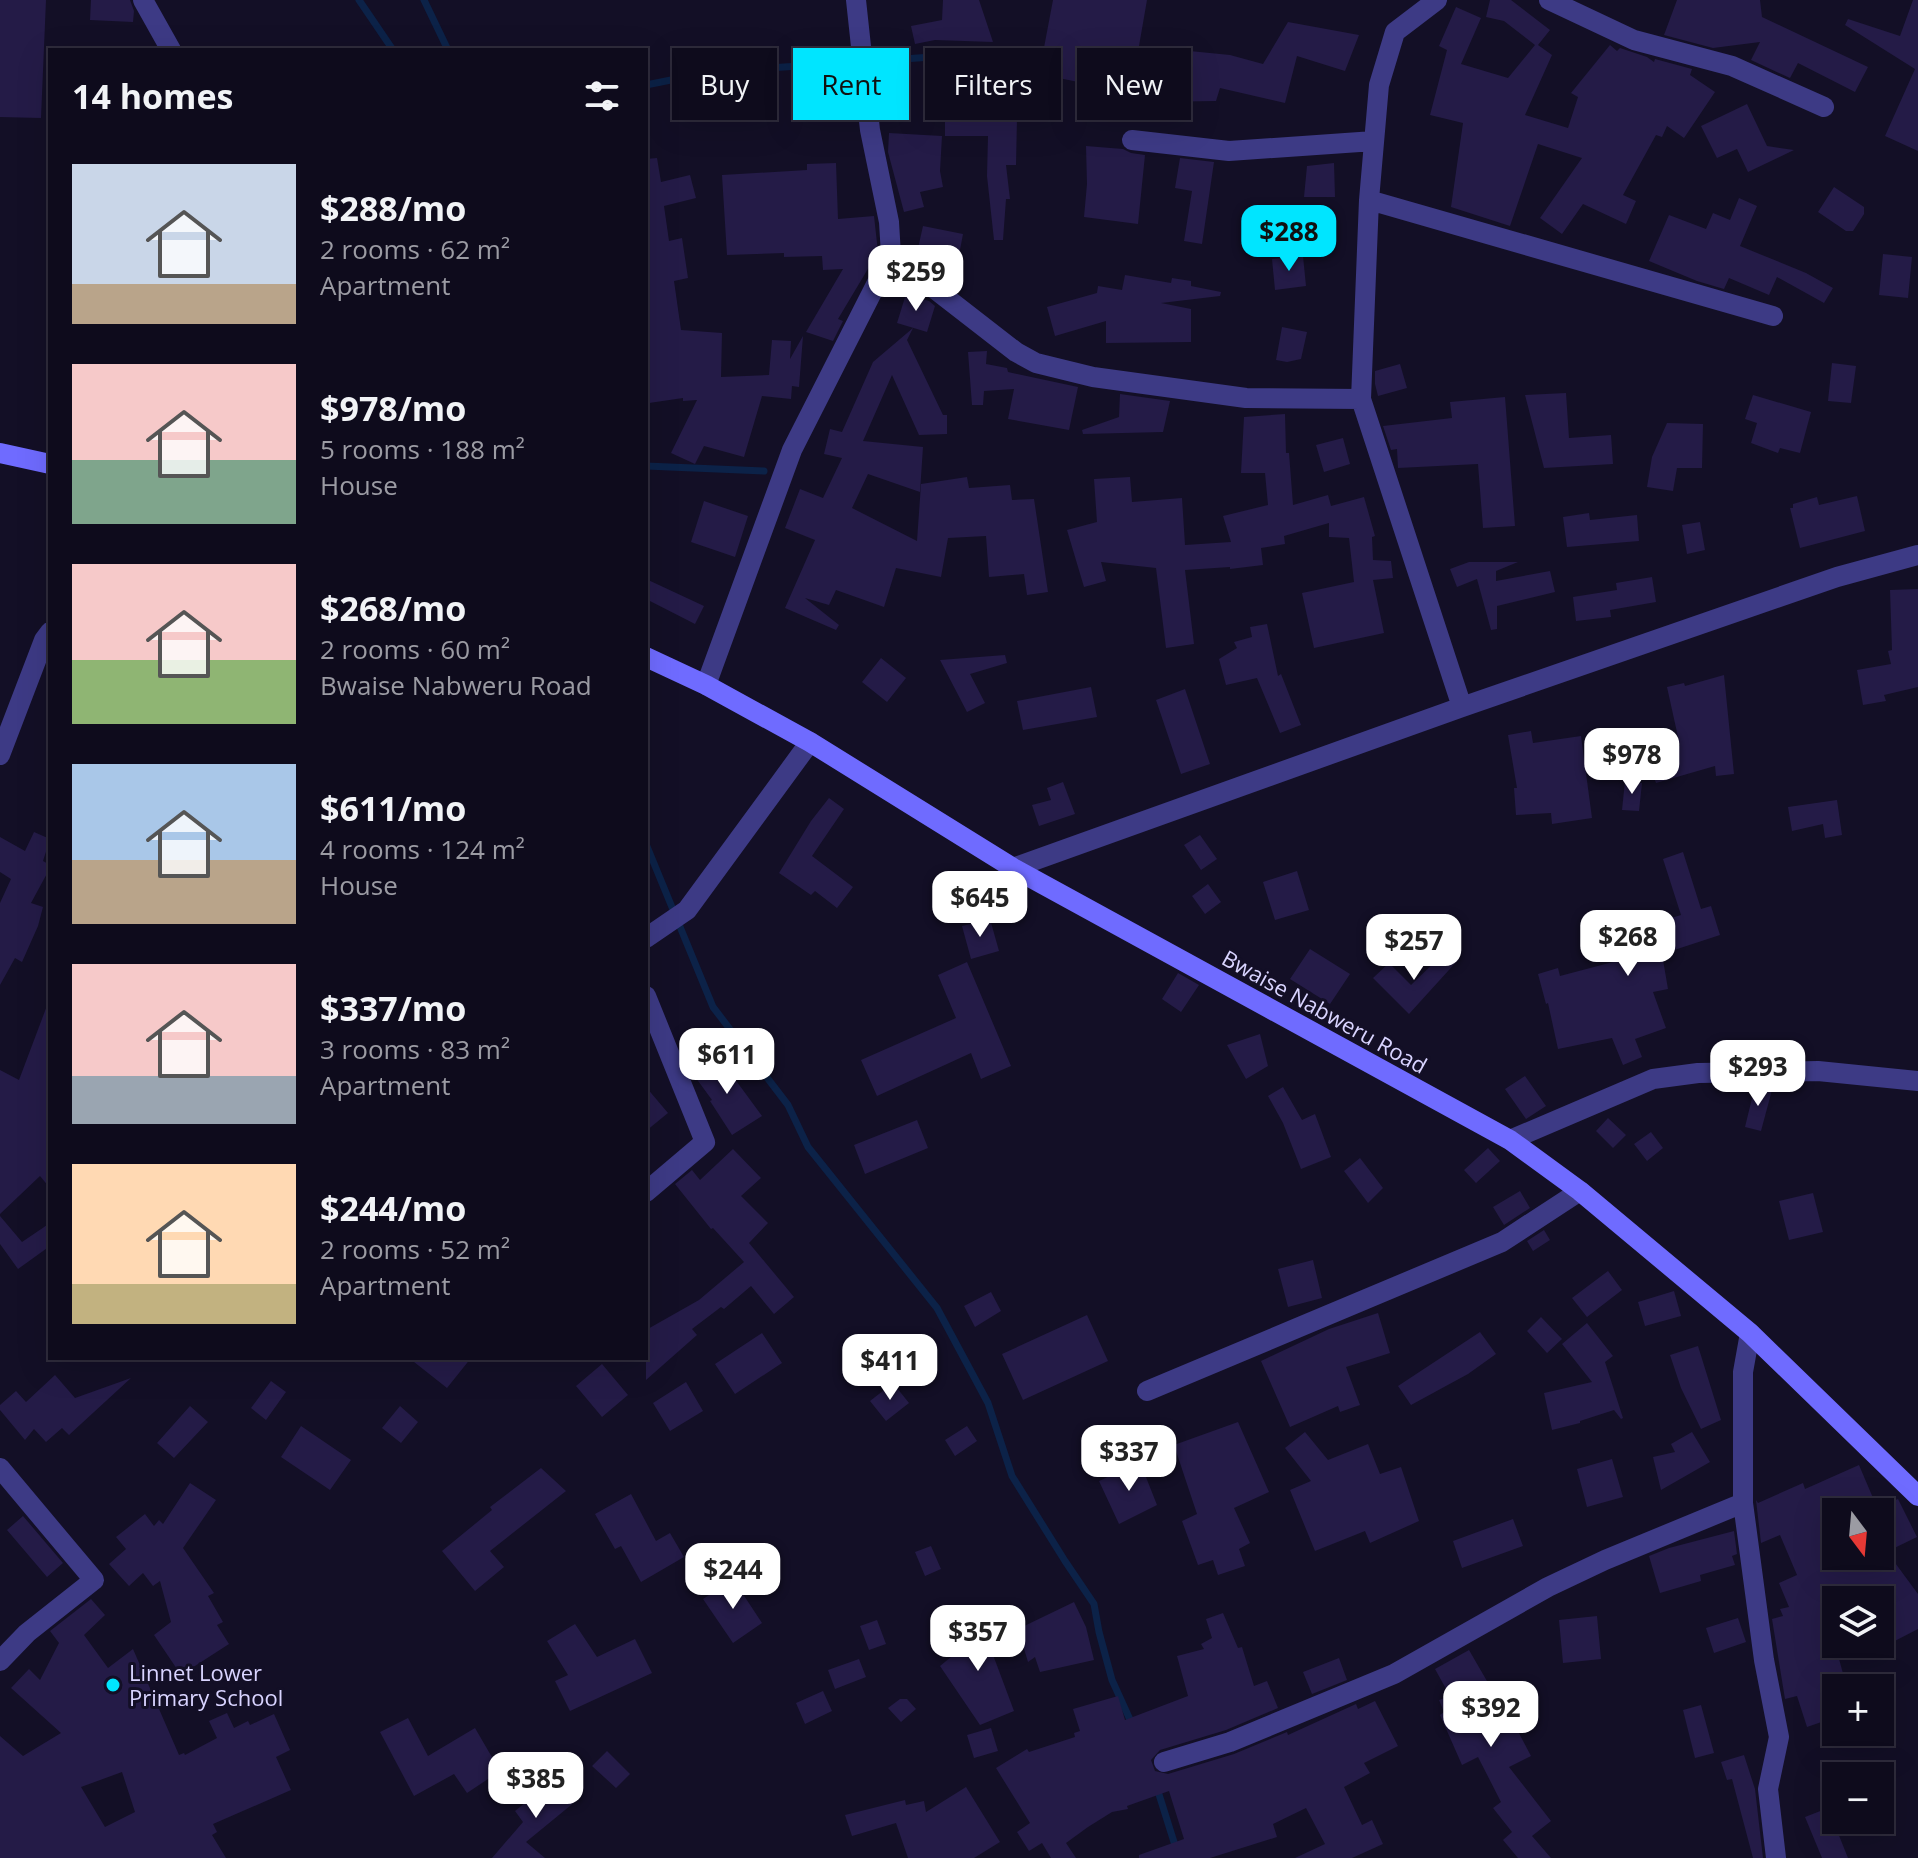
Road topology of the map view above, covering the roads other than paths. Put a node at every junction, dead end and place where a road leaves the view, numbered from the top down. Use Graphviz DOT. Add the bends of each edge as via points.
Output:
graph roads {
  1 [pos="143,0"];
  2 [pos="856,0"];
  3 [pos="1437,0"];
  4 [pos="1549,0"];
  5 [pos="170,48"];
  6 [pos="1824,107"];
  7 [pos="1132,140"];
  8 [pos="1374,141"];
  9 [pos="1369,200"];
  10 [pos="891,255"];
  11 [pos="1773,316"];
  12 [pos="1361,399"];
  13 [pos="0,453"];
  14 [pos="48,464"];
  15 [pos="1918,555"];
  16 [pos="48,635"];
  17 [pos="648,658"];
  18 [pos="706,685"];
  19 [pos="1462,707"];
  20 [pos="810,742"];
  21 [pos="0,755"];
  22 [pos="1013,868"];
  23 [pos="648,937"];
  24 [pos="648,1001"];
  25 [pos="1918,1081"];
  26 [pos="1510,1140"];
  27 [pos="648,1190"];
  28 [pos="1580,1191"];
  29 [pos="1750,1333"];
  30 [pos="1147,1391"];
  31 [pos="0,1468"];
  32 [pos="1918,1496"];
  33 [pos="1743,1503"];
  34 [pos="0,1661"];
  35 [pos="1164,1762"];
  36 [pos="1776,1858"];
  1 -- 5 [label="street"];
  2 -- 10 [label="street"];
  3 -- 8 [label="street" via="1395,32 1379,85"];
  4 -- 6 [label="street" via="1634,40 1732,66"];
  7 -- 8 [label="street" via="1229,151"];
  8 -- 9 [label="street"];
  9 -- 11 [label="street"];
  9 -- 12 [label="street"];
  10 -- 12 [label="street" via="1036,363 1093,377 1246,398"];
  10 -- 18 [label="street" via="792,450"];
  12 -- 19 [label="street"];
  13 -- 14 [label="main road"];
  15 -- 19 [label="street" via="1837,577"];
  16 -- 21 [label="street"];
  17 -- 18 [label="main road, Bwaise Nabweru Road"];
  18 -- 20 [label="main road, Bwaise Nabweru Road"];
  19 -- 22 [label="street"];
  20 -- 22 [label="main road, Bwaise Nabweru Road"];
  20 -- 23 [label="street" via="687,910"];
  22 -- 26 [label="main road, Bwaise Nabweru Road"];
  24 -- 27 [label="street" via="705,1142"];
  25 -- 26 [label="street" via="1818,1071 1653,1079"];
  26 -- 28 [label="main road, Bwaise Nabweru Road"];
  28 -- 29 [label="main road, Bwaise Nabweru Road"];
  28 -- 30 [label="street" via="1502,1242"];
  29 -- 32 [label="main road, Bwaise Nabweru Road"];
  29 -- 33 [label="street" via="1743,1372"];
  31 -- 34 [label="street" via="94,1580"];
  33 -- 35 [label="street" via="1548,1587 1394,1674 1230,1742"];
  33 -- 36 [label="street" via="1779,1737 1768,1789"];
}
